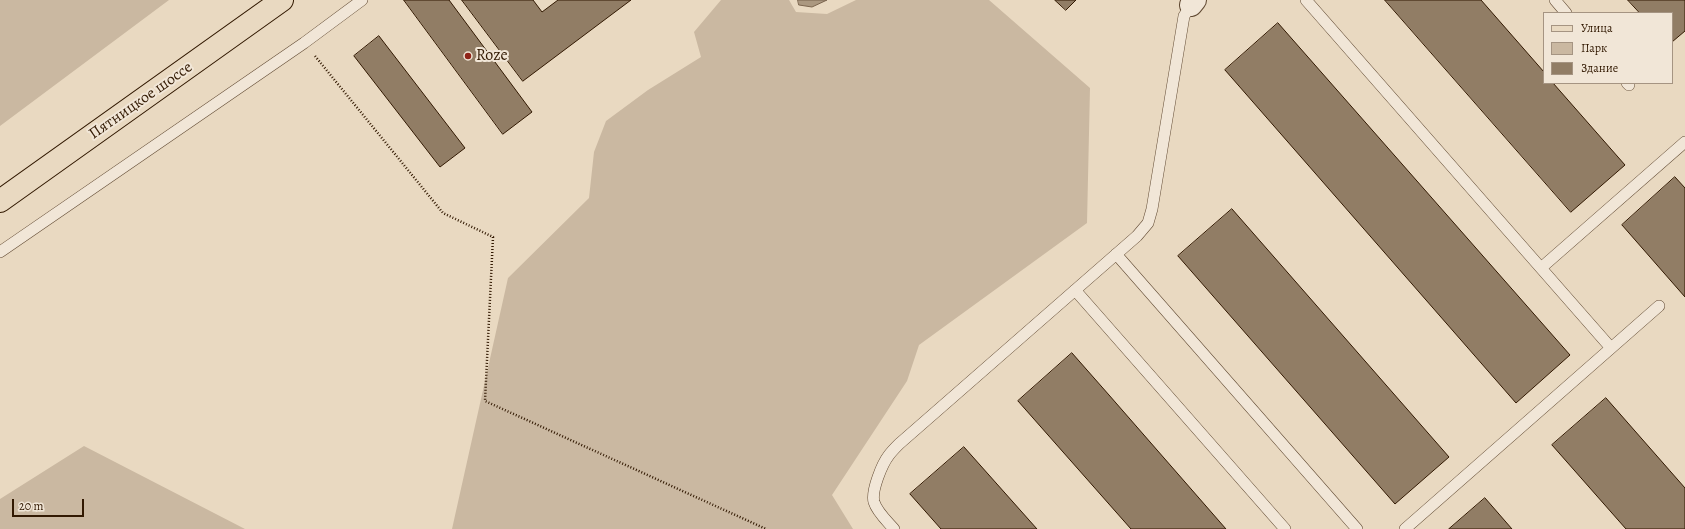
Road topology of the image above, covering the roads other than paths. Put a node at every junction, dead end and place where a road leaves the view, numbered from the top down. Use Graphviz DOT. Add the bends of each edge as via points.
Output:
graph roads {
  1 [pos="282,0"];
  2 [pos="362,0"];
  3 [pos="1306,0"];
  4 [pos="1555,0"];
  5 [pos="1193,2"];
  6 [pos="1565,12"];
  7 [pos="1685,142"];
  8 [pos="0,201"];
  9 [pos="0,252"];
  10 [pos="1116,254"];
  11 [pos="1541,268"];
  12 [pos="1075,290"];
  13 [pos="1660,306"];
  14 [pos="1611,348"];
  15 [pos="894,529"];
  16 [pos="1285,529"];
  17 [pos="1357,529"];
  18 [pos="1405,529"];
  1 -- 8 [label="main road, Пятницкое шоссе"];
  2 -- 9 [label="lane" via="304,43"];
  3 -- 11 [label="lane"];
  4 -- 6 [label="lane"];
  5 -- 10 [label="lane" via="1184,16 1148,223"];
  7 -- 11 [label="lane"];
  10 -- 12 [label="lane"];
  10 -- 17 [label="lane"];
  11 -- 14 [label="lane"];
  12 -- 15 [label="lane" via="905,438 888,456 877,482 874,500 879,512"];
  12 -- 16 [label="lane"];
  13 -- 14 [label="lane"];
  14 -- 18 [label="lane"];
}
